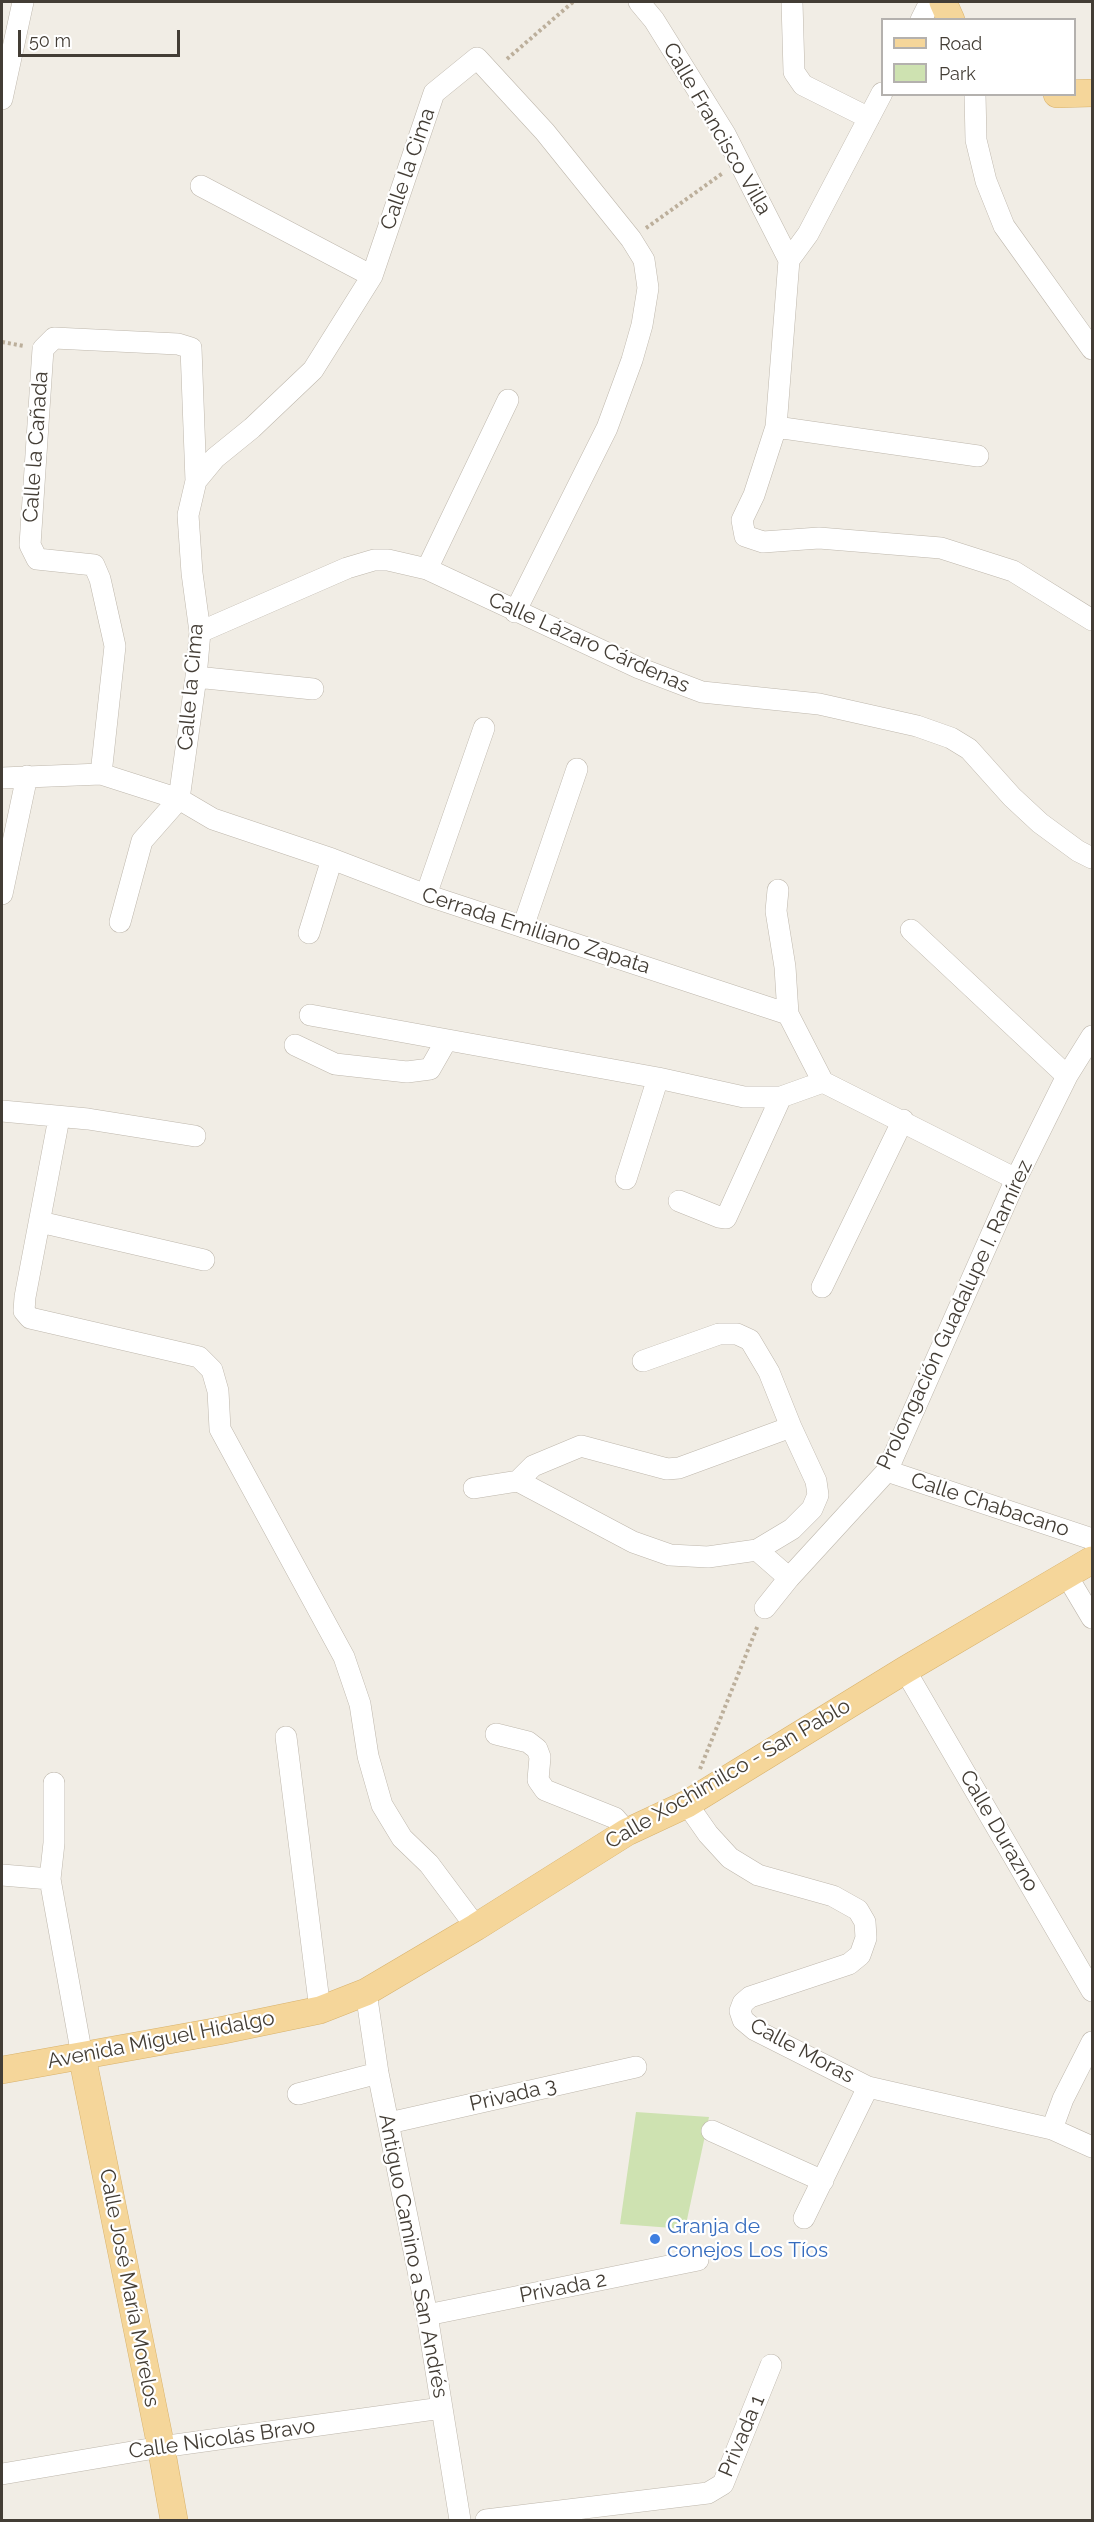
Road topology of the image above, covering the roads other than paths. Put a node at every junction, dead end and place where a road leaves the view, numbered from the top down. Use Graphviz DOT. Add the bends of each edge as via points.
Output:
graph roads {
  1 [pos="23,2"];
  2 [pos="639,2"];
  3 [pos="792,2"];
  4 [pos="930,2"];
  5 [pos="944,2"];
  6 [pos="922,18"];
  7 [pos="950,18"];
  8 [pos="1076,93"];
  9 [pos="1092,93"];
  10 [pos="881,95"];
  11 [pos="975,96"];
  12 [pos="2,99"];
  13 [pos="869,118"];
  14 [pos="201,186"];
  15 [pos="789,260"];
  16 [pos="372,276"];
  17 [pos="1092,349"];
  18 [pos="508,400"];
  19 [pos="776,427"];
  20 [pos="978,456"];
  21 [pos="196,481"];
  22 [pos="427,569"];
  23 [pos="515,612"];
  24 [pos="1092,620"];
  25 [pos="200,632"];
  26 [pos="196,677"];
  27 [pos="313,689"];
  28 [pos="484,729"];
  29 [pos="577,769"];
  30 [pos="101,774"];
  31 [pos="27,776"];
  32 [pos="2,778"];
  33 [pos="179,799"];
  34 [pos="1092,858"];
  35 [pos="332,859"];
  36 [pos="778,890"];
  37 [pos="2,894"];
  38 [pos="426,895"];
  39 [pos="120,922"];
  40 [pos="523,927"];
  41 [pos="911,930"];
  42 [pos="309,933"];
  43 [pos="788,1014"];
  44 [pos="310,1015"];
  45 [pos="1092,1036"];
  46 [pos="446,1041"];
  47 [pos="295,1045"];
  48 [pos="1067,1076"];
  49 [pos="658,1078"];
  50 [pos="823,1082"];
  51 [pos="781,1097"];
  52 [pos="2,1111"];
  53 [pos="59,1118"];
  54 [pos="903,1120"];
  55 [pos="195,1136"];
  56 [pos="626,1179"];
  57 [pos="1016,1179"];
  58 [pos="679,1201"];
  59 [pos="40,1222"];
  60 [pos="204,1260"];
  61 [pos="822,1287"];
  62 [pos="643,1361"];
  63 [pos="791,1427"];
  64 [pos="887,1472"];
  65 [pos="518,1481"];
  66 [pos="474,1488"];
  67 [pos="1092,1539"];
  68 [pos="757,1550"];
  69 [pos="1092,1560"];
  70 [pos="1067,1576"];
  71 [pos="789,1578"];
  72 [pos="765,1608"];
  73 [pos="1092,1618"];
  74 [pos="905,1670"];
  75 [pos="496,1734"];
  76 [pos="286,1737"];
  77 [pos="54,1783"];
  78 [pos="687,1804"];
  79 [pos="627,1832"];
  80 [pos="2,1875"];
  81 [pos="50,1879"];
  82 [pos="476,1927"];
  83 [pos="1092,1991"];
  84 [pos="366,1992"];
  85 [pos="320,2010"];
  86 [pos="1092,2042"];
  87 [pos="82,2056"];
  88 [pos="636,2067"];
  89 [pos="2,2070"];
  90 [pos="378,2073"];
  91 [pos="868,2086"];
  92 [pos="298,2094"];
  93 [pos="389,2123"];
  94 [pos="1052,2129"];
  95 [pos="712,2131"];
  96 [pos="1092,2147"];
  97 [pos="823,2181"];
  98 [pos="804,2218"];
  99 [pos="698,2260"];
  100 [pos="427,2315"];
  101 [pos="771,2365"];
  102 [pos="442,2408"];
  103 [pos="161,2447"];
  104 [pos="2,2474"];
  105 [pos="174,2520"];
  106 [pos="460,2520"];
  107 [pos="486,2520"];
  1 -- 12 [label="street"];
  2 -- 15 [label="street, Calle Francisco Villa" via="725,134"];
  3 -- 13 [label="street" via="794,72 803,85"];
  4 -- 6 [label="street"];
  5 -- 7 [label="main road"];
  8 -- 9 [label="main road"];
  10 -- 13 [label="street"];
  11 -- 17 [label="street" via="976,140 986,181 1004,225"];
  13 -- 15 [label="street" via="808,234"];
  14 -- 16 [label="street"];
  15 -- 19 [label="street"];
  16 -- 21 [label="street, Calle la Cima" via="313,370 215,458"];
  16 -- 23 [label="street, Calle la Cima" via="434,93 477,57 545,132 644,260 648,288 632,360 607,428"];
  18 -- 22 [label="street"];
  19 -- 20 [label="street"];
  19 -- 24 [label="street" via="742,520 745,536 763,542 819,538 941,548 1013,571"];
  21 -- 25 [label="street, Calle la Cima" via="188,515"];
  21 -- 30 [label="street, Calle la Cañada" via="191,348 54,338 43,349 30,545 37,559 94,565 100,579 115,646"];
  22 -- 23 [label="street, Calle Lázaro Cárdenas"];
  22 -- 25 [label="street, Calle Lázaro Cárdenas" via="374,560"];
  23 -- 34 [label="street, Calle Lázaro Cárdenas" via="702,692 819,705 916,726 951,738 969,748 1040,823"];
  25 -- 26 [label="street, Calle la Cima"];
  26 -- 27 [label="street"];
  26 -- 33 [label="street, Calle la Cima"];
  28 -- 38 [label="street"];
  29 -- 40 [label="street"];
  30 -- 31 [label="street, Cerrada Emiliano Zapata"];
  30 -- 33 [label="street, Cerrada Emiliano Zapata"];
  31 -- 32 [label="street, Cerrada Emiliano Zapata"];
  31 -- 37 [label="street"];
  33 -- 35 [label="street, Cerrada Emiliano Zapata" via="213,819"];
  33 -- 39 [label="street" via="142,841"];
  35 -- 38 [label="street, Cerrada Emiliano Zapata"];
  35 -- 42 [label="street"];
  36 -- 43 [label="street" via="776,911"];
  38 -- 40 [label="street, Cerrada Emiliano Zapata"];
  40 -- 43 [label="street, Cerrada Emiliano Zapata"];
  41 -- 48 [label="street"];
  43 -- 50 [label="street"];
  44 -- 46 [label="street"];
  45 -- 48 [label="street, Prolongación Guadalupe I. Ramírez"];
  46 -- 47 [label="street" via="430,1069 407,1072 335,1064"];
  46 -- 49 [label="street"];
  48 -- 57 [label="street, Prolongación Guadalupe I. Ramírez"];
  49 -- 51 [label="street" via="744,1097"];
  49 -- 56 [label="street"];
  50 -- 51 [label="street"];
  50 -- 54 [label="street"];
  51 -- 58 [label="street" via="726,1218"];
  52 -- 53 [label="street"];
  53 -- 55 [label="street"];
  53 -- 59 [label="street"];
  54 -- 57 [label="street"];
  54 -- 61 [label="street"];
  57 -- 64 [label="street, Prolongación Guadalupe I. Ramírez"];
  59 -- 60 [label="street"];
  59 -- 82 [label="street" via="25,1297 24,1311 30,1318 199,1357 212,1370 218,1391 220,1429 344,1657 360,1704 368,1756 382,1805 402,1838 429,1864"];
  62 -- 63 [label="street" via="719,1334 736,1334 750,1340 769,1372"];
  63 -- 65 [label="street" via="679,1468 667,1469 581,1446 533,1466"];
  63 -- 68 [label="street" via="816,1481 818,1496 812,1509 792,1529"];
  64 -- 67 [label="street, Calle Chabacano"];
  64 -- 71 [label="street, Prolongación Guadalupe I. Ramírez"];
  65 -- 66 [label="street"];
  65 -- 68 [label="street" via="633,1542 670,1555 708,1557"];
  68 -- 71 [label="street"];
  69 -- 70 [label="main road, Calle Xochimilco - San Pablo"];
  70 -- 73 [label="street"];
  70 -- 74 [label="main road, Calle Xochimilco - San Pablo"];
  71 -- 72 [label="street, Prolongación Guadalupe I. Ramírez"];
  74 -- 78 [label="main road, Calle Xochimilco - San Pablo"];
  74 -- 83 [label="street, Calle Durazno"];
  75 -- 79 [label="street" via="528,1742 537,1749 538,1780 545,1790 615,1818"];
  76 -- 85 [label="street"];
  77 -- 81 [label="street"];
  78 -- 79 [label="main road, Calle Xochimilco - San Pablo"];
  78 -- 91 [label="street, Calle Moras" via="730,1858 758,1875 833,1896 858,1910 865,1923 866,1938 860,1955 849,1964 750,1997 740,2011 743,2020 755,2030"];
  79 -- 82 [label="main road, Calle Xochimilco - San Pablo"];
  80 -- 81 [label="street"];
  81 -- 87 [label="street"];
  82 -- 84 [label="main road, Calle Xochimilco - San Pablo"];
  84 -- 85 [label="main road, Avenida Miguel Hidalgo"];
  84 -- 90 [label="street, Antiguo Camino a San Andrés"];
  85 -- 87 [label="main road, Avenida Miguel Hidalgo"];
  86 -- 94 [label="street"];
  87 -- 89 [label="main road, Avenida Miguel Hidalgo"];
  87 -- 103 [label="main road, Calle José María Morelos"];
  88 -- 93 [label="street, Privada 3"];
  90 -- 92 [label="street"];
  90 -- 93 [label="street, Antiguo Camino a San Andrés"];
  91 -- 94 [label="street, Calle Moras"];
  91 -- 97 [label="street"];
  93 -- 100 [label="street, Antiguo Camino a San Andrés"];
  94 -- 96 [label="street"];
  95 -- 97 [label="street"];
  97 -- 98 [label="street"];
  99 -- 100 [label="street, Privada 2"];
  100 -- 102 [label="street, Antiguo Camino a San Andrés"];
  101 -- 107 [label="street, Privada 1" via="723,2484 708,2493"];
  102 -- 103 [label="street, Calle Nicolás Bravo"];
  102 -- 106 [label="street, Antiguo Camino a San Andrés"];
  103 -- 104 [label="street, Calle Nicolás Bravo"];
  103 -- 105 [label="main road, Calle José María Morelos"];
}
